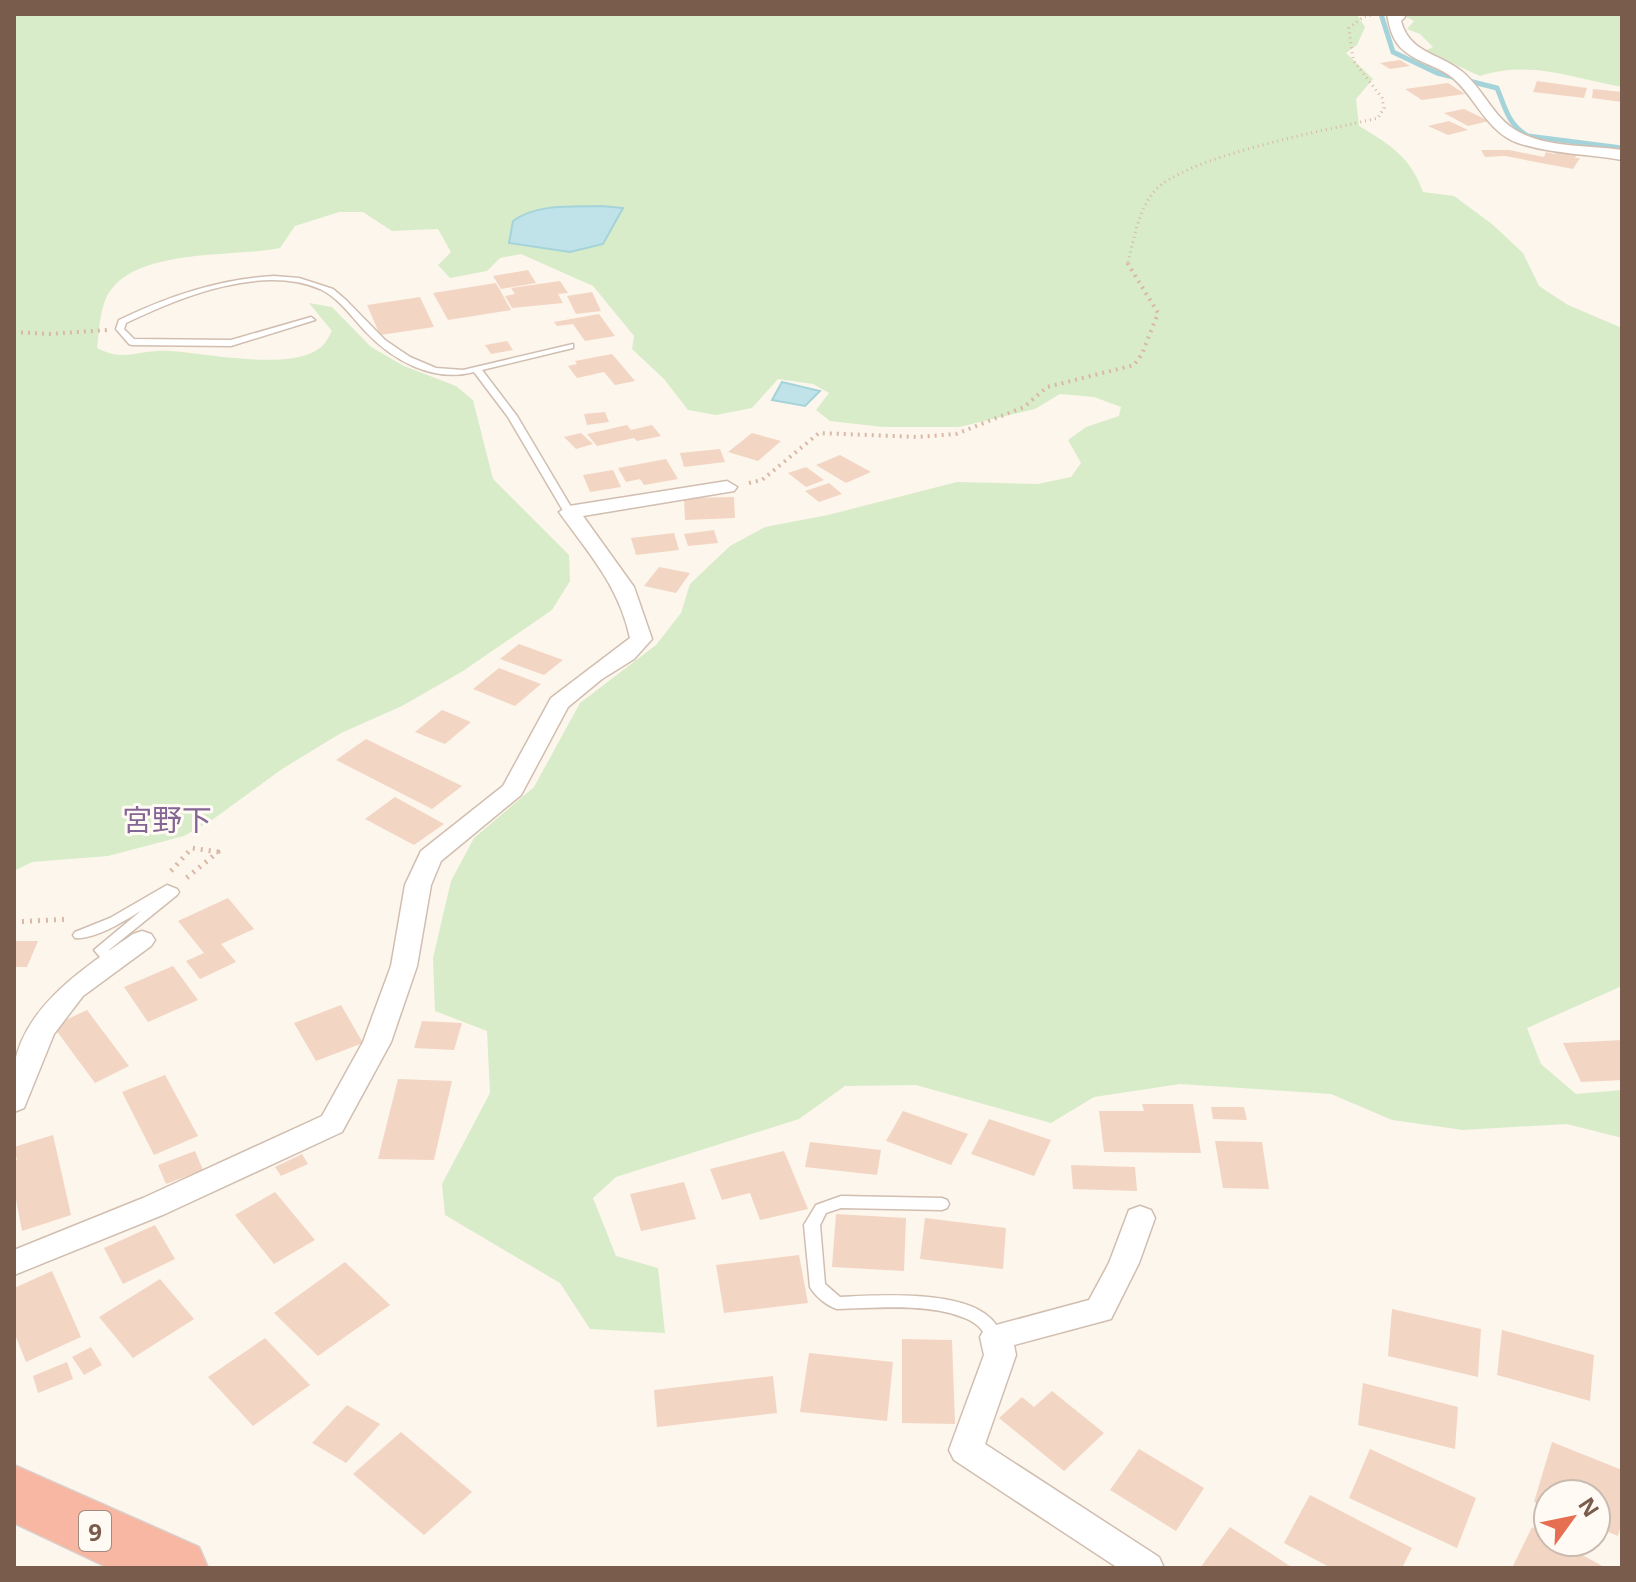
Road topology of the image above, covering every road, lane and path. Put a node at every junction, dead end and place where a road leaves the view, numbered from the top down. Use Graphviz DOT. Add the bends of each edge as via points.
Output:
graph roads {
  1 [pos="1377,14"];
  2 [pos="1394,14"];
  3 [pos="1622,155"];
  4 [pos="311,320"];
  5 [pos="120,329"];
  6 [pos="14,332"];
  7 [pos="570,346"];
  8 [pos="476,369"];
  9 [pos="727,487"];
  10 [pos="569,512"];
  11 [pos="80,935"];
  12 [pos="142,940"];
  13 [pos="111,961"];
  14 [pos="14,1101"];
  15 [pos="942,1204"];
  16 [pos="1140,1218"];
  17 [pos="14,1263"];
  18 [pos="996,1337"];
  19 [pos="14,1493"];
  20 [pos="176,1568"];
  21 [pos="1147,1568"];
  1 -- 9 [label="path" via="1349,28 1353,60 1382,98 1378,118 1183,171 1153,191 1128,264 1158,313 1134,365 1047,387 1024,407 956,434 819,433 762,480"];
  2 -- 3 [label="street" via="1395,31 1407,50 1456,73 1509,133 1524,140"];
  4 -- 5 [label="lane" via="231,343 132,342"];
  5 -- 6 [label="path"];
  5 -- 8 [label="lane" via="122,322 158,303 239,281 287,279 340,298 375,336 434,371 462,375"];
  7 -- 8 [label="lane"];
  8 -- 10 [label="lane" via="512,416"];
  9 -- 10 [label="street"];
  10 -- 17 [label="street" via="623,585 641,639 559,703 513,790 430,857 418,885 404,966 377,1042 332,1124"];
  11 -- 13 [label="lane" via="167,889 173,892 101,950"];
  12 -- 13 [label="street"];
  13 -- 14 [label="street" via="74,989 42,1031"];
  15 -- 18 [label="lane" via="841,1202 821,1209 812,1225 818,1287 837,1303 896,1301 962,1311 979,1317"];
  16 -- 18 [label="street" via="1100,1310"];
  18 -- 21 [label="street" via="1000,1355 966,1450"];
  19 -- 20 [label="highway, 9"];
}
